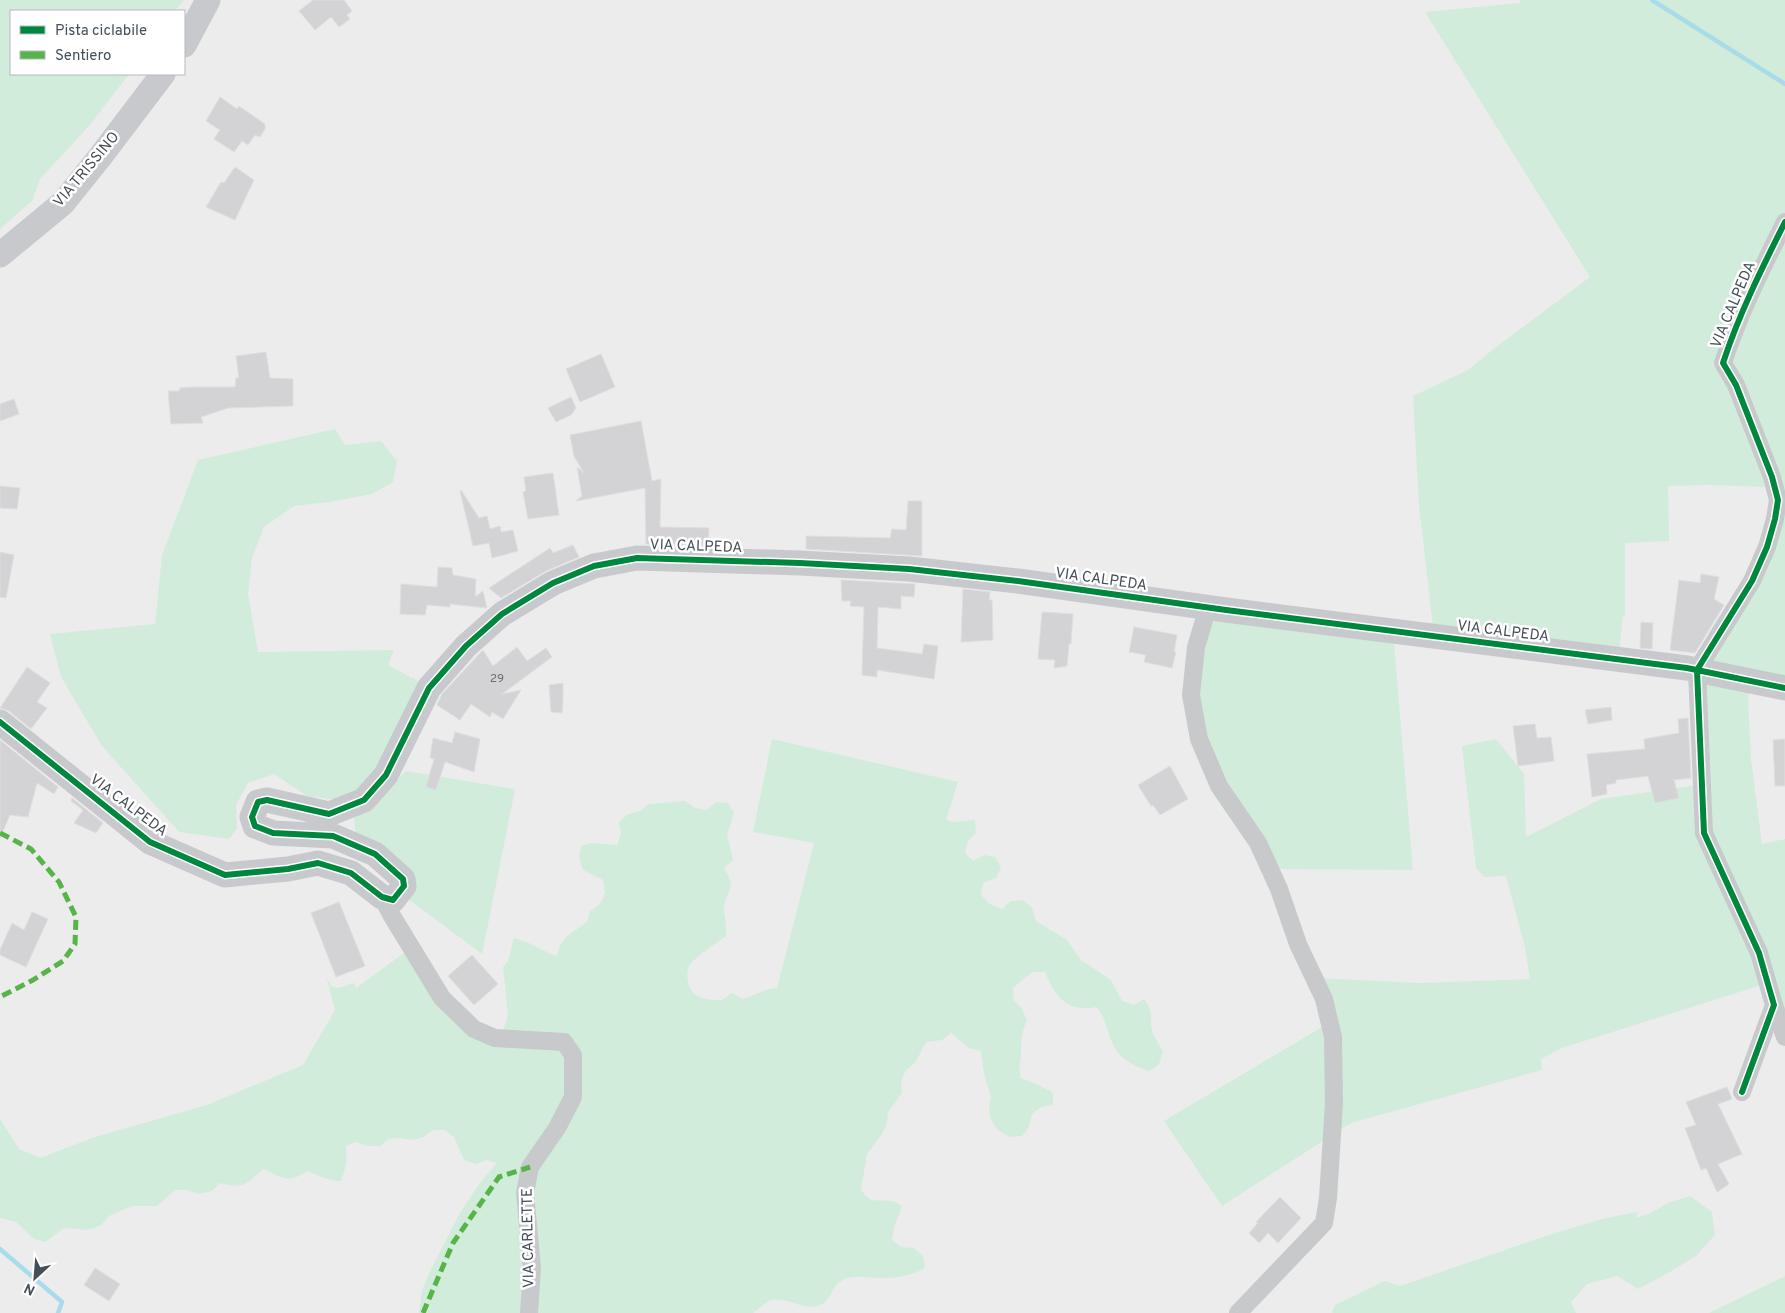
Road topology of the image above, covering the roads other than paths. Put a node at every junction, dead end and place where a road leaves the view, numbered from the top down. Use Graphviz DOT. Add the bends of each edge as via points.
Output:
graph roads {
  1 [pos="208,0"];
  2 [pos="185,43"];
  3 [pos="162,75"];
  4 [pos="1785,222"];
  5 [pos="6,251"];
  6 [pos="0,269"];
  7 [pos="1208,607"];
  8 [pos="1697,670"];
  9 [pos="1785,688"];
  10 [pos="0,722"];
  11 [pos="382,898"];
  12 [pos="1774,1006"];
  13 [pos="1785,1037"];
  14 [pos="1742,1092"];
  15 [pos="529,1313"];
  16 [pos="1238,1313"];
  1 -- 2 [label="street"];
  3 -- 5 [label="street, VIA TRISSINO" via="63,203"];
  4 -- 8 [label="street, VIA CALPEDA" via="1732,335 1723,363 1736,385 1772,477 1778,500 1776,519 1752,581"];
  5 -- 6 [label="street"];
  7 -- 8 [label="street, VIA CALPEDA"];
  7 -- 11 [label="street, VIA CALPEDA" via="909,569 637,558 594,566 553,584 502,614 466,646 429,688 386,775 364,800 329,814 267,800 258,802 252,817 255,826 273,833 333,836 376,854 403,879 404,886 393,900"];
  7 -- 16 [label="street" via="1196,647 1191,695 1199,739 1219,786 1258,842 1298,944 1324,999 1333,1037 1334,1103 1324,1223"];
  8 -- 9 [label="street, VIA CALPEDA"];
  8 -- 12 [label="street" via="1704,833 1759,953"];
  10 -- 11 [label="street, VIA CALPEDA" via="150,842 225,875 318,863 351,873"];
  11 -- 15 [label="street, VIA CARLETTE" via="442,998 474,1029 496,1038 564,1042 573,1055 573,1097 557,1128 530,1167 525,1193 532,1268"];
  12 -- 13 [label="street"];
  12 -- 14 [label="street"];
}
